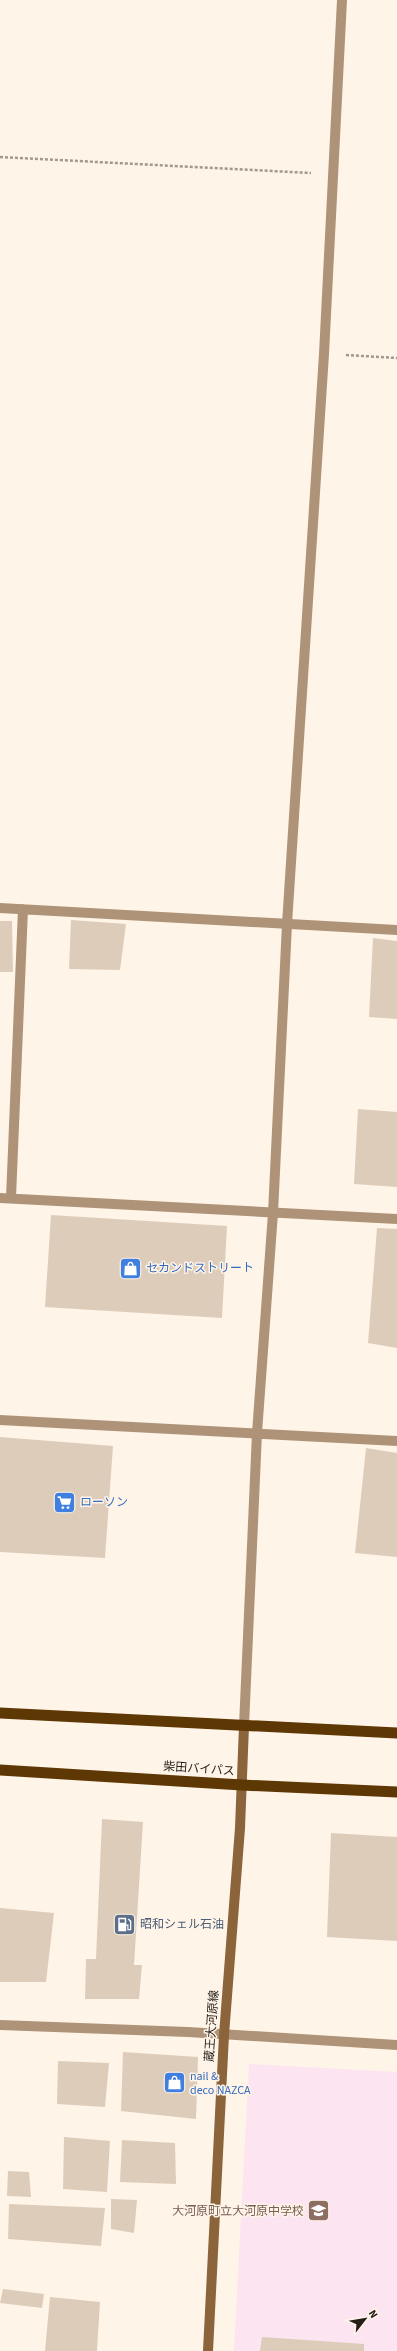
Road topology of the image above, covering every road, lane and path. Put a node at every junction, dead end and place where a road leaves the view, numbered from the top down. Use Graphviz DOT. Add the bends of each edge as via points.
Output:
graph roads {
  1 [pos="342,0"];
  2 [pos="0,157"];
  3 [pos="332,174"];
  4 [pos="324,354"];
  5 [pos="397,358"];
  6 [pos="0,908"];
  7 [pos="23,909"];
  8 [pos="287,924"];
  9 [pos="397,930"];
  10 [pos="0,1198"];
  11 [pos="11,1198"];
  12 [pos="273,1212"];
  13 [pos="397,1219"];
  14 [pos="0,1420"];
  15 [pos="257,1433"];
  16 [pos="397,1442"];
  17 [pos="0,1713"];
  18 [pos="244,1726"];
  19 [pos="397,1733"];
  20 [pos="0,1770"];
  21 [pos="242,1785"];
  22 [pos="397,1792"];
  23 [pos="0,2025"];
  24 [pos="224,2035"];
  25 [pos="397,2045"];
  26 [pos="208,2351"];
  1 -- 3 [label="street"];
  2 -- 3 [label="path"];
  3 -- 4 [label="street"];
  4 -- 5 [label="path"];
  4 -- 8 [label="street"];
  6 -- 7 [label="street"];
  7 -- 8 [label="street"];
  7 -- 11 [label="street"];
  8 -- 9 [label="street"];
  8 -- 12 [label="street"];
  10 -- 11 [label="street"];
  11 -- 12 [label="street"];
  12 -- 13 [label="street"];
  12 -- 15 [label="street"];
  14 -- 15 [label="street"];
  15 -- 16 [label="street"];
  15 -- 18 [label="street"];
  17 -- 18 [label="highway"];
  18 -- 19 [label="highway"];
  18 -- 21 [label="main road, 蔵王大河原線"];
  20 -- 21 [label="highway, 柴田バイパス"];
  21 -- 22 [label="highway, 柴田バイパス"];
  21 -- 24 [label="main road, 蔵王大河原線"];
  23 -- 24 [label="street"];
  24 -- 25 [label="street"];
  24 -- 26 [label="main road, 蔵王大河原線"];
}
